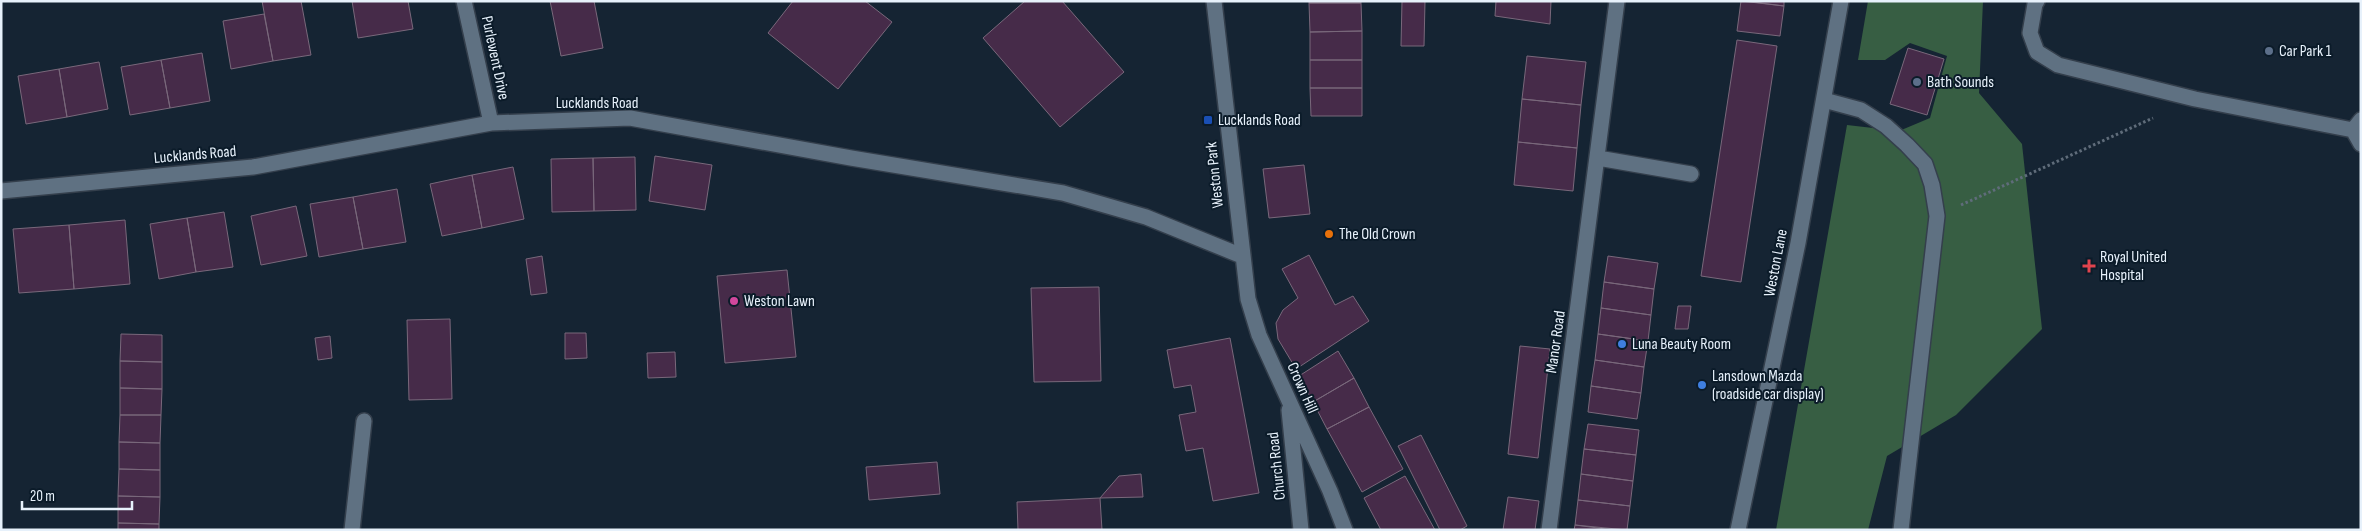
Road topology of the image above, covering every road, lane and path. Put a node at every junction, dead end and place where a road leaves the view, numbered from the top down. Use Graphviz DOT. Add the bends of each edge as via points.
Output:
graph roads {
  1 [pos="464,1"];
  2 [pos="1214,1"];
  3 [pos="1617,1"];
  4 [pos="1841,1"];
  5 [pos="2037,1"];
  6 [pos="2195,99"];
  7 [pos="1824,100"];
  8 [pos="491,123"];
  9 [pos="2357,125"];
  10 [pos="2361,144"];
  11 [pos="1598,158"];
  12 [pos="1691,174"];
  13 [pos="1,191"];
  14 [pos="1937,216"];
  15 [pos="1242,256"];
  16 [pos="1287,399"];
  17 [pos="364,422"];
  18 [pos="352,530"];
  19 [pos="1301,530"];
  20 [pos="1345,530"];
  21 [pos="1549,530"];
  22 [pos="1738,530"];
  23 [pos="1901,530"];
  1 -- 8 [label="street, Purlewent Drive"];
  2 -- 15 [label="street, Weston Park"];
  3 -- 11 [label="street, Manor Road"];
  4 -- 7 [label="street, Weston Lane"];
  5 -- 6 [label="street" via="2030,33 2037,52 2058,65"];
  6 -- 9 [label="street"];
  6 -- 14 [label="path"];
  7 -- 14 [label="street" via="1861,110 1908,145 1925,164"];
  7 -- 22 [label="street, Weston Lane" via="1798,243"];
  8 -- 13 [label="street, Lucklands Road" via="253,167"];
  8 -- 15 [label="street, Lucklands Road" via="630,118 1063,193 1146,217"];
  9 -- 10 [label="street"];
  11 -- 12 [label="street"];
  11 -- 21 [label="street, Manor Road"];
  14 -- 23 [label="street"];
  15 -- 16 [label="street, Crown Hill" via="1248,299 1259,335"];
  16 -- 19 [label="street, Church Road"];
  16 -- 20 [label="street, Crown Hill"];
  17 -- 18 [label="street"];
}
